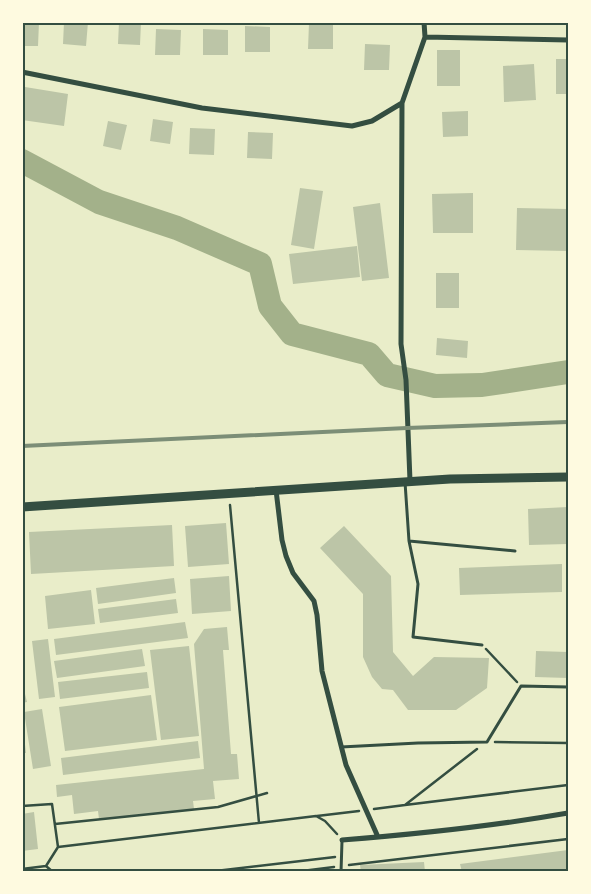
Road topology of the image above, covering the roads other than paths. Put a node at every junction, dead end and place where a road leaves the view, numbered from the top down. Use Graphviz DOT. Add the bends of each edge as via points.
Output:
graph roads {
  1 [pos="424,22"];
  2 [pos="425,37"];
  3 [pos="568,40"];
  4 [pos="22,72"];
  5 [pos="402,103"];
  6 [pos="568,477"];
  7 [pos="408,481"];
  8 [pos="276,490"];
  9 [pos="22,508"];
  10 [pos="409,541"];
  11 [pos="515,551"];
  12 [pos="482,645"];
  13 [pos="568,687"];
  14 [pos="341,747"];
  15 [pos="568,813"];
  16 [pos="378,837"];
  17 [pos="342,840"];
  18 [pos="341,872"];
  1 -- 2 [label="street"];
  2 -- 3 [label="street"];
  2 -- 5 [label="street"];
  4 -- 5 [label="street" via="202,108 352,126 372,121"];
  5 -- 7 [label="street" via="402,344"];
  6 -- 7 [label="main road"];
  7 -- 8 [label="main road"];
  7 -- 10 [label="lane"];
  8 -- 9 [label="main road"];
  8 -- 14 [label="street" via="286,556 292,573 314,601 318,615 322,671"];
  10 -- 11 [label="lane"];
  10 -- 12 [label="lane" via="418,584 413,637"];
  13 -- 14 [label="lane" via="521,686 487,742"];
  14 -- 16 [label="street"];
  15 -- 16 [label="street"];
  16 -- 17 [label="street"];
  17 -- 18 [label="lane"];
}
